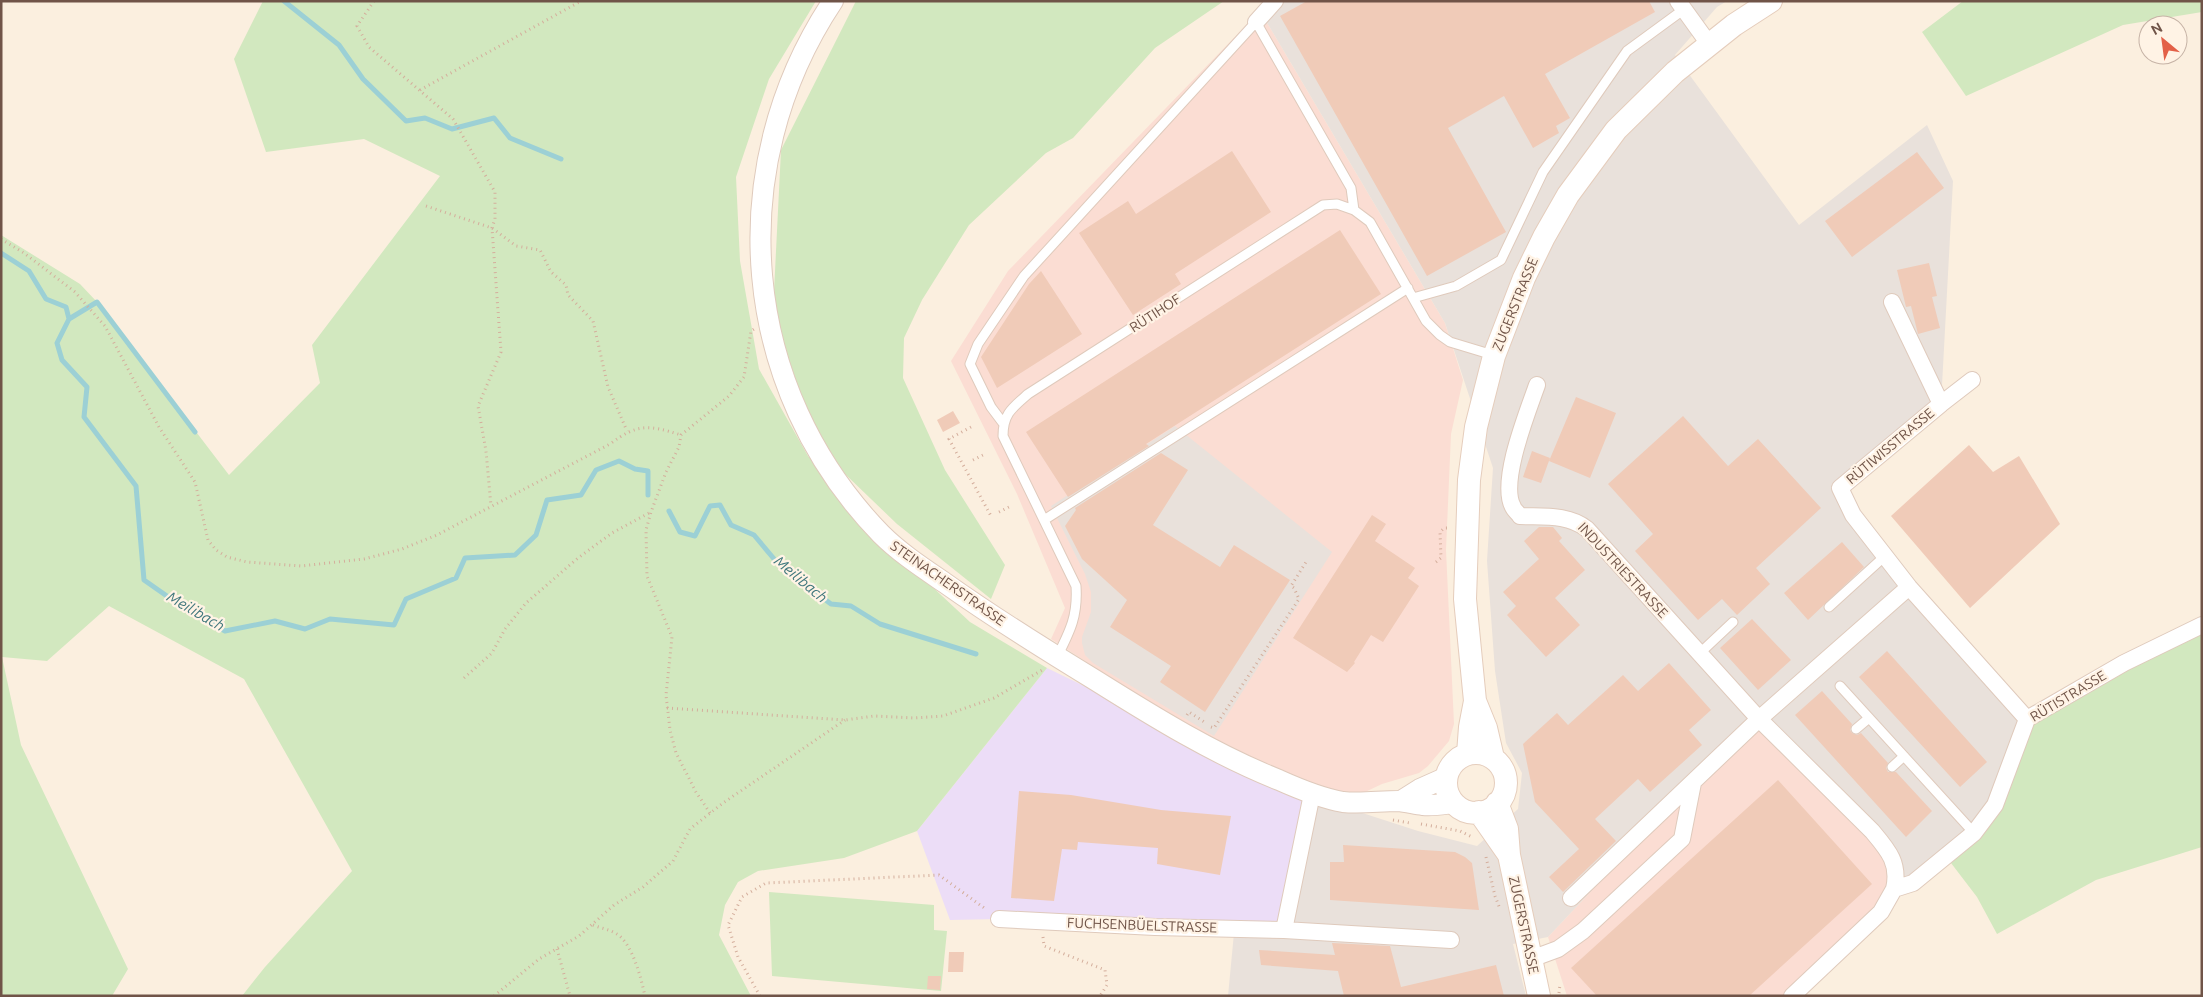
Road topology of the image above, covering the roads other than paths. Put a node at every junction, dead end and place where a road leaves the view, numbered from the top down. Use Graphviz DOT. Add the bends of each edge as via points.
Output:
graph roads {
  1 [pos="833,1"];
  2 [pos="1275,1"];
  3 [pos="1771,1"];
  4 [pos="1680,6"];
  5 [pos="1256,22"];
  6 [pos="1709,44"];
  7 [pos="1354,210"];
  8 [pos="1408,288"];
  9 [pos="1413,298"];
  10 [pos="1892,302"];
  11 [pos="1494,356"];
  12 [pos="1972,380"];
  13 [pos="1537,385"];
  14 [pos="1941,404"];
  15 [pos="1003,423"];
  16 [pos="1044,520"];
  17 [pos="1886,556"];
  18 [pos="1909,587"];
  19 [pos="1829,607"];
  20 [pos="1733,622"];
  21 [pos="2202,625"];
  22 [pos="1700,653"];
  23 [pos="1057,657"];
  24 [pos="1840,686"];
  25 [pos="1475,701"];
  26 [pos="1869,718"];
  27 [pos="1759,719"];
  28 [pos="2027,719"];
  29 [pos="1856,728"];
  30 [pos="1468,754"];
  31 [pos="1904,756"];
  32 [pos="1493,758"];
  33 [pos="1892,767"];
  34 [pos="1447,777"];
  35 [pos="1693,782"];
  36 [pos="1312,794"];
  37 [pos="1401,801"];
  38 [pos="1453,803"];
  39 [pos="1488,808"];
  40 [pos="1974,833"];
  41 [pos="1894,888"];
  42 [pos="1571,898"];
  43 [pos="999,919"];
  44 [pos="1284,930"];
  45 [pos="1451,940"];
  46 [pos="1531,959"];
  47 [pos="1549,994"];
  48 [pos="1792,996"];
  1 -- 23 [label="street, STEINACHERSTRASSE" via="787,88 768,153 764,183 760,221 763,289 769,323 790,394 829,470 852,503 884,537 971,602"];
  2 -- 5 [label="street"];
  3 -- 6 [label="main road, ZUGERSTRASSE"];
  4 -- 6 [label="street"];
  4 -- 9 [label="lane" via="1628,51 1543,172 1501,260 1456,286"];
  5 -- 7 [label="lane" via="1351,188"];
  5 -- 15 [label="lane" via="1024,276 978,344 970,364 991,407"];
  6 -- 11 [label="main road, ZUGERSTRASSE" via="1627,119 1568,195 1524,278"];
  7 -- 8 [label="lane, RÜTIHOF" via="1370,222"];
  7 -- 15 [label="lane, RÜTIHOF" via="1337,204 1323,205 1028,394"];
  8 -- 9 [label="lane, RÜTIHOF"];
  8 -- 16 [label="lane"];
  9 -- 11 [label="lane, RÜTIHOF" via="1426,321 1440,335 1450,342"];
  10 -- 14 [label="street, RÜTIWISSTRASSE"];
  11 -- 25 [label="main road, ZUGERSTRASSE" via="1476,427 1467,514 1465,599"];
  12 -- 14 [label="street, RÜTIWISSTRASSE"];
  13 -- 22 [label="street, INDUSTRIESTRASSE" via="1512,465 1512,506 1520,516 1576,520"];
  14 -- 17 [label="street, RÜTIWISSTRASSE" via="1840,488 1853,515"];
  15 -- 16 [label="lane" via="1003,436"];
  16 -- 23 [label="lane" via="1076,586 1073,626"];
  17 -- 18 [label="street, RÜTIWISSTRASSE"];
  17 -- 19 [label="lane"];
  18 -- 27 [label="street"];
  18 -- 28 [label="street, RÜTIWISSTRASSE"];
  20 -- 22 [label="lane"];
  21 -- 28 [label="street, RÜTISTRASSE" via="2124,663"];
  22 -- 27 [label="street, INDUSTRIESTRASSE"];
  23 -- 36 [label="street, STEINACHERSTRASSE" via="1240,764"];
  24 -- 26 [label="lane"];
  25 -- 30 [label="main road, ZUGERSTRASSE"];
  25 -- 32 [label="main road, ZUGERSTRASSE"];
  26 -- 29 [label="lane"];
  26 -- 31 [label="lane"];
  27 -- 35 [label="street"];
  27 -- 41 [label="street, INDUSTRIESTRASSE" via="1886,847 1897,876"];
  28 -- 40 [label="street, RÜTISTRASSE" via="1995,805"];
  30 -- 32 [label="main road" via="1481,753"];
  30 -- 34 [label="main road" via="1452,765"];
  31 -- 33 [label="lane"];
  31 -- 40 [label="lane"];
  32 -- 39 [label="main road" via="1505,777 1504,794"];
  34 -- 37 [label="street"];
  34 -- 38 [label="main road" via="1447,790"];
  35 -- 42 [label="street"];
  35 -- 46 [label="street" via="1682,838 1583,931 1558,949"];
  36 -- 37 [label="street, STEINACHERSTRASSE" via="1344,802"];
  36 -- 44 [label="street"];
  37 -- 38 [label="street, STEINACHERSTRASSE" via="1424,805"];
  38 -- 39 [label="main road" via="1465,810"];
  39 -- 46 [label="main road, ZUGERSTRASSE" via="1509,855"];
  40 -- 41 [label="street, RÜTISTRASSE" via="1913,883"];
  41 -- 48 [label="street" via="1882,912"];
  43 -- 44 [label="street, FUCHSENBÜELSTRASSE"];
  44 -- 45 [label="street, FUCHSENBÜELSTRASSE"];
  46 -- 47 [label="main road, ZUGERSTRASSE"];
}
